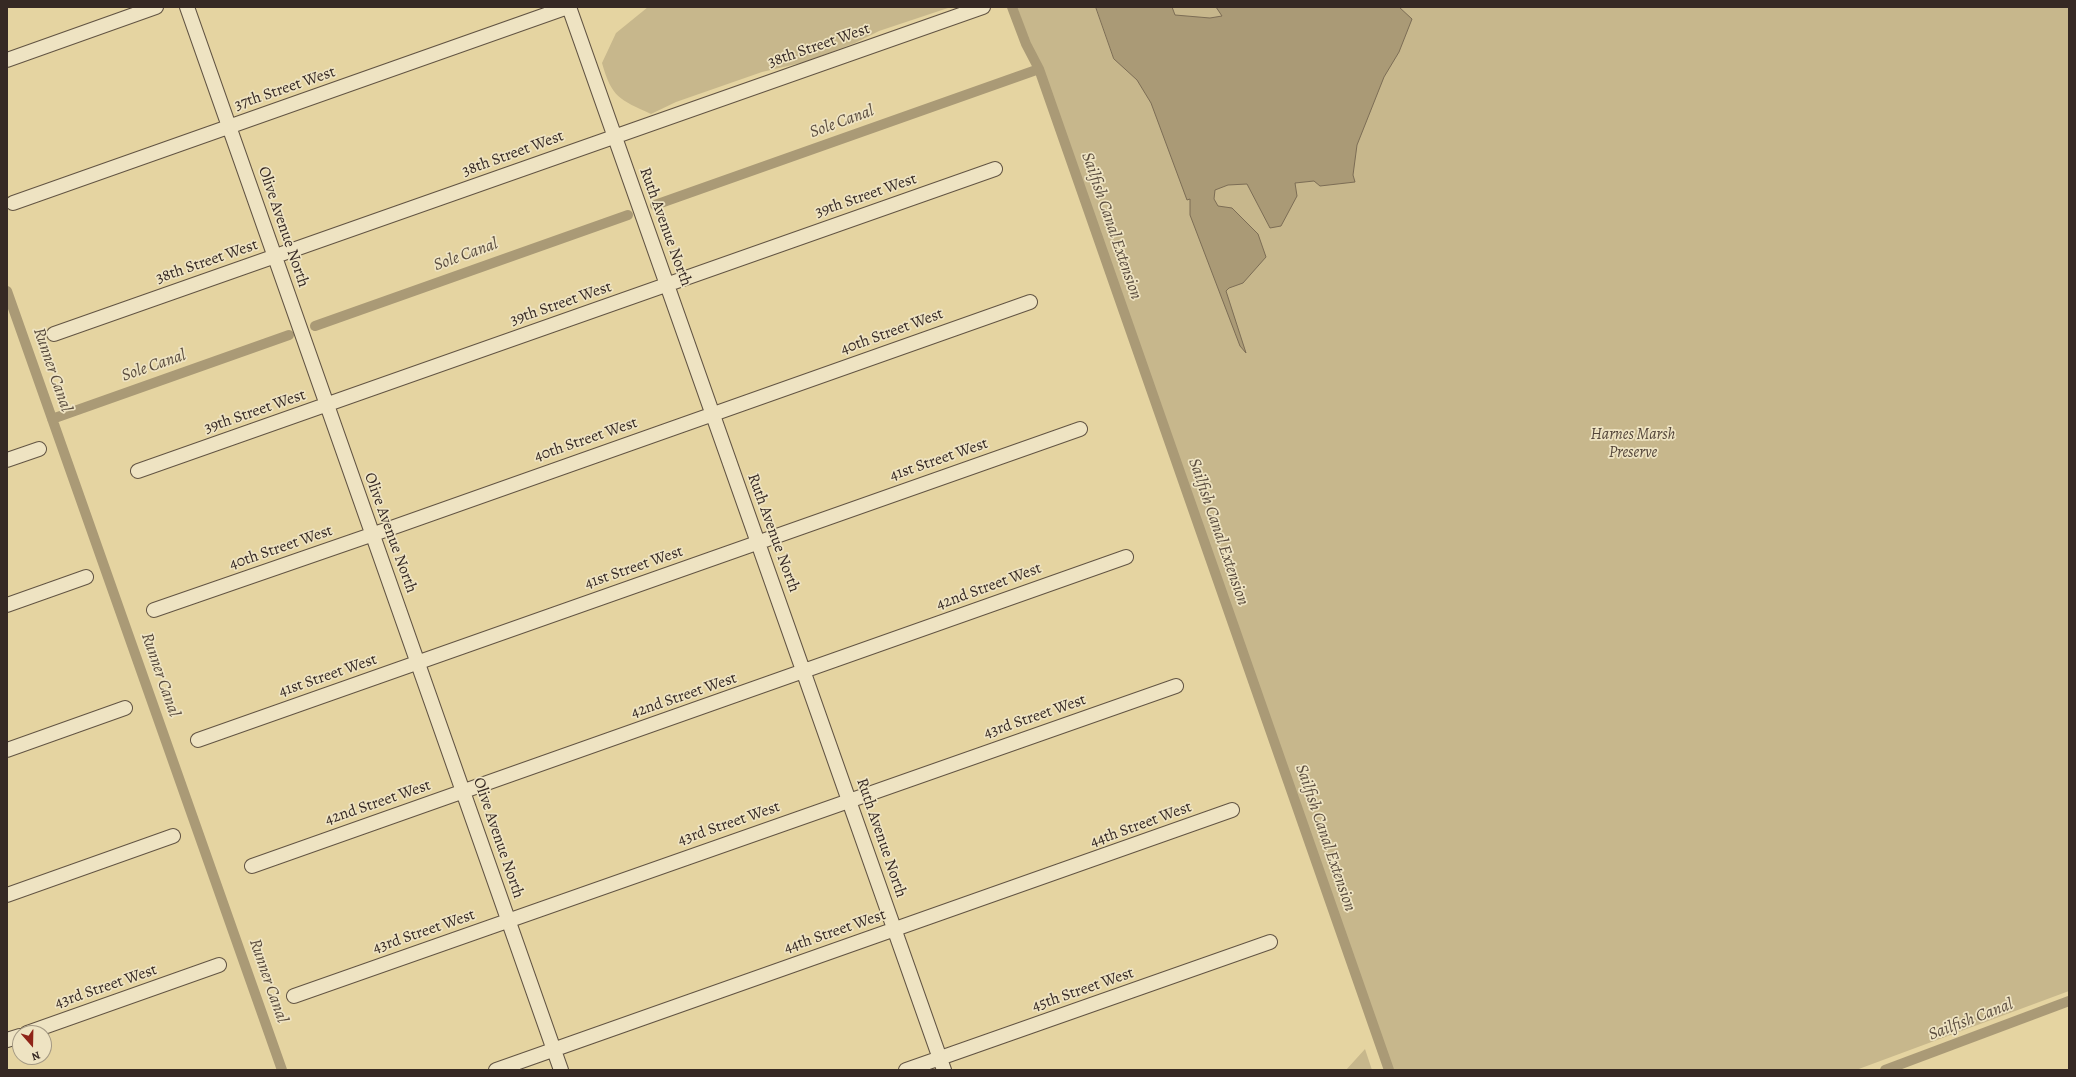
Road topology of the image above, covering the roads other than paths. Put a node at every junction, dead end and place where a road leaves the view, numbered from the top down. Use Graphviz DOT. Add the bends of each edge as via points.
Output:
graph roads {
  1 [pos="156,7"];
  2 [pos="187,7"];
  3 [pos="569,7"];
  4 [pos="983,7"];
  5 [pos="7,60"];
  6 [pos="230,127"];
  7 [pos="614,135"];
  8 [pos="995,169"];
  9 [pos="13,203"];
  10 [pos="275,256"];
  11 [pos="667,284"];
  12 [pos="1030,302"];
  13 [pos="54,334"];
  14 [pos="328,404"];
  15 [pos="712,413"];
  16 [pos="1080,429"];
  17 [pos="39,449"];
  18 [pos="7,460"];
  19 [pos="138,471"];
  20 [pos="373,534"];
  21 [pos="758,542"];
  22 [pos="1126,557"];
  23 [pos="86,577"];
  24 [pos="7,605"];
  25 [pos="154,610"];
  26 [pos="418,662"];
  27 [pos="804,671"];
  28 [pos="1176,686"];
  29 [pos="125,708"];
  30 [pos="198,740"];
  31 [pos="7,750"];
  32 [pos="464,791"];
  33 [pos="850,800"];
  34 [pos="1232,810"];
  35 [pos="173,836"];
  36 [pos="252,866"];
  37 [pos="7,895"];
  38 [pos="509,920"];
  39 [pos="895,929"];
  40 [pos="1270,942"];
  41 [pos="219,965"];
  42 [pos="294,996"];
  43 [pos="50,1025"];
  44 [pos="554,1050"];
  45 [pos="943,1064"];
  46 [pos="496,1070"];
  47 [pos="561,1070"];
  48 [pos="906,1070"];
  1 -- 5 [label="street"];
  2 -- 6 [label="street, Olive Avenue North"];
  3 -- 6 [label="street, 37th Street West"];
  3 -- 7 [label="street, Ruth Avenue North"];
  4 -- 7 [label="street, 38th Street West"];
  6 -- 9 [label="street, 37th Street West"];
  6 -- 10 [label="street, Olive Avenue North"];
  7 -- 10 [label="street, 38th Street West"];
  7 -- 11 [label="street, Ruth Avenue North"];
  8 -- 11 [label="street, 39th Street West"];
  10 -- 13 [label="street, 38th Street West"];
  10 -- 14 [label="street, Olive Avenue North"];
  11 -- 14 [label="street, 39th Street West"];
  11 -- 15 [label="street, Ruth Avenue North"];
  12 -- 15 [label="street, 40th Street West"];
  14 -- 19 [label="street, 39th Street West"];
  14 -- 20 [label="street, Olive Avenue North"];
  15 -- 20 [label="street, 40th Street West"];
  15 -- 21 [label="street, Ruth Avenue North"];
  16 -- 21 [label="street, 41st Street West"];
  17 -- 18 [label="street"];
  20 -- 25 [label="street, 40th Street West"];
  20 -- 26 [label="street, Olive Avenue North"];
  21 -- 26 [label="street, 41st Street West"];
  21 -- 27 [label="street, Ruth Avenue North"];
  22 -- 27 [label="street, 42nd Street West"];
  23 -- 24 [label="street"];
  26 -- 30 [label="street, 41st Street West"];
  26 -- 32 [label="street, Olive Avenue North"];
  27 -- 32 [label="street, 42nd Street West"];
  27 -- 33 [label="street, Ruth Avenue North"];
  28 -- 33 [label="street, 43rd Street West"];
  29 -- 31 [label="street"];
  32 -- 36 [label="street, 42nd Street West"];
  32 -- 38 [label="street, Olive Avenue North"];
  33 -- 38 [label="street, 43rd Street West"];
  33 -- 39 [label="street, Ruth Avenue North"];
  34 -- 39 [label="street, 44th Street West"];
  35 -- 37 [label="street"];
  38 -- 42 [label="street, 43rd Street West"];
  38 -- 44 [label="street, Olive Avenue North"];
  39 -- 44 [label="street, 44th Street West"];
  39 -- 45 [label="street, Ruth Avenue North"];
  40 -- 45 [label="street, 45th Street West"];
  41 -- 43 [label="street, 43rd Street West"];
  44 -- 46 [label="street, 44th Street West"];
  44 -- 47 [label="street, Olive Avenue North"];
  45 -- 48 [label="street, 45th Street West"];
}
